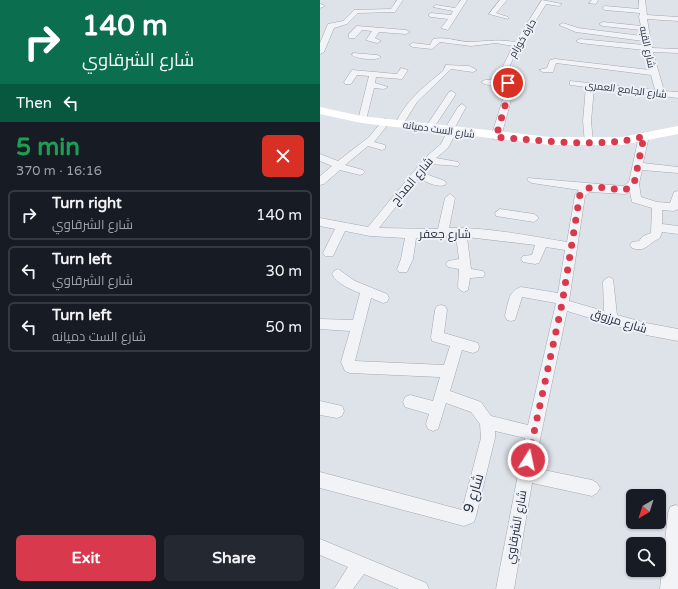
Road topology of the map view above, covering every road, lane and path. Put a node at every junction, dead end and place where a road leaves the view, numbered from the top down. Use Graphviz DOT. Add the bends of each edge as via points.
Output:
graph roads {
  1 [pos="464,0"];
  2 [pos="504,0"];
  3 [pos="642,0"];
  4 [pos="545,1"];
  5 [pos="396,2"];
  6 [pos="559,4"];
  7 [pos="436,7"];
  8 [pos="605,8"];
  9 [pos="457,10"];
  10 [pos="341,14"];
  11 [pos="352,14"];
  12 [pos="642,14"];
  13 [pos="430,18"];
  14 [pos="506,18"];
  15 [pos="676,21"];
  16 [pos="379,22"];
  17 [pos="603,24"];
  18 [pos="563,25"];
  19 [pos="644,28"];
  20 [pos="406,32"];
  21 [pos="479,32"];
  22 [pos="352,36"];
  23 [pos="646,39"];
  24 [pos="377,41"];
  25 [pos="580,42"];
  26 [pos="475,44"];
  27 [pos="517,44"];
  28 [pos="413,45"];
  29 [pos="424,46"];
  30 [pos="648,49"];
  31 [pos="678,51"];
  32 [pos="320,52"];
  33 [pos="420,54"];
  34 [pos="356,55"];
  35 [pos="365,56"];
  36 [pos="377,57"];
  37 [pos="404,70"];
  38 [pos="473,70"];
  39 [pos="543,70"];
  40 [pos="435,71"];
  41 [pos="356,72"];
  42 [pos="446,72"];
  43 [pos="654,73"];
  44 [pos="373,74"];
  45 [pos="348,82"];
  46 [pos="484,82"];
  47 [pos="499,82"];
  48 [pos="573,83"];
  49 [pos="371,85"];
  50 [pos="590,85"];
  51 [pos="384,86"];
  52 [pos="660,93"];
  53 [pos="452,94"];
  54 [pos="678,95"];
  55 [pos="462,107"];
  56 [pos="320,110"];
  57 [pos="362,120"];
  58 [pos="386,122"];
  59 [pos="399,124"];
  60 [pos="430,127"];
  61 [pos="451,130"];
  62 [pos="678,130"];
  63 [pos="644,136"];
  64 [pos="496,137"];
  65 [pos="588,142"];
  66 [pos="367,143"];
  67 [pos="382,147"];
  68 [pos="320,157"];
  69 [pos="428,160"];
  70 [pos="455,164"];
  71 [pos="339,166"];
  72 [pos="637,166"];
  73 [pos="360,172"];
  74 [pos="672,173"];
  75 [pos="416,175"];
  76 [pos="532,180"];
  77 [pos="320,182"];
  78 [pos="441,182"];
  79 [pos="634,184"];
  80 [pos="590,188"];
  81 [pos="678,195"];
  82 [pos="450,198"];
  83 [pos="657,206"];
  84 [pos="500,213"];
  85 [pos="320,222"];
  86 [pos="341,227"];
  87 [pos="657,228"];
  88 [pos="534,229"];
  89 [pos="678,230"];
  90 [pos="370,232"];
  91 [pos="461,232"];
  92 [pos="443,233"];
  93 [pos="410,234"];
  94 [pos="636,245"];
  95 [pos="571,247"];
  96 [pos="330,253"];
  97 [pos="527,259"];
  98 [pos="452,264"];
  99 [pos="403,269"];
  100 [pos="465,269"];
  101 [pos="338,274"];
  102 [pos="479,274"];
  103 [pos="609,282"];
  104 [pos="464,286"];
  105 [pos="366,292"];
  106 [pos="383,298"];
  107 [pos="562,301"];
  108 [pos="441,310"];
  109 [pos="510,316"];
  110 [pos="611,319"];
  111 [pos="320,324"];
  112 [pos="358,326"];
  113 [pos="678,335"];
  114 [pos="458,343"];
  115 [pos="473,347"];
  116 [pos="449,371"];
  117 [pos="410,402"];
  118 [pos="440,402"];
  119 [pos="320,408"];
  120 [pos="337,411"];
  121 [pos="487,422"];
  122 [pos="433,424"];
  123 [pos="533,433"];
  124 [pos="526,474"];
  125 [pos="320,480"];
  126 [pos="592,488"];
  127 [pos="676,512"];
  128 [pos="320,547"];
  129 [pos="360,564"];
  130 [pos="343,589"];
  131 [pos="420,589"];
  132 [pos="505,589"];
  133 [pos="669,589"];
  1 -- 9 [label="street"];
  2 -- 14 [label="street" via="492,14"];
  3 -- 12 [label="street, شارع القبه"];
  4 -- 6 [label="street"];
  4 -- 27 [label="street, حارة خوزام"];
  5 -- 16 [label="street" via="395,10"];
  7 -- 9 [label="street"];
  8 -- 12 [label="street"];
  9 -- 13 [label="street" via="449,23"];
  10 -- 11 [label="street"];
  11 -- 16 [label="street"];
  11 -- 32 [label="street" via="345,23 331,26"];
  12 -- 15 [label="street" via="665,21"];
  12 -- 19 [label="street, شارع القبه"];
  16 -- 20 [label="street"];
  16 -- 22 [label="street" via="358,29"];
  16 -- 24 [label="street" via="370,40"];
  17 -- 19 [label="street"];
  18 -- 23 [label="street" via="572,26 576,30"];
  19 -- 23 [label="street, شارع القبه"];
  21 -- 26 [label="street"];
  23 -- 30 [label="street, شارع القبه"];
  25 -- 30 [label="street"];
  26 -- 27 [label="street" via="495,41"];
  26 -- 29 [label="street" via="440,40 432,47"];
  27 -- 47 [label="street, حارة خوزام"];
  28 -- 29 [label="street"];
  29 -- 33 [label="street"];
  30 -- 31 [label="street"];
  30 -- 43 [label="street, شارع القبه"];
  34 -- 35 [label="street"];
  35 -- 36 [label="street"];
  35 -- 41 [label="street"];
  37 -- 44 [label="street" via="398,77"];
  38 -- 42 [label="street" via="451,66"];
  39 -- 43 [label="street" via="550,70 555,61"];
  40 -- 42 [label="street"];
  41 -- 44 [label="street"];
  41 -- 45 [label="street" via="352,73"];
  42 -- 59 [label="street" via="422,87"];
  43 -- 52 [label="street, شارع القبه"];
  44 -- 49 [label="street"];
  46 -- 47 [label="street"];
  47 -- 64 [label="street" via="511,85"];
  48 -- 50 [label="street, شارع الجامع العمرى"];
  49 -- 51 [label="street"];
  49 -- 57 [label="street"];
  50 -- 52 [label="street, شارع الجامع العمرى"];
  50 -- 65 [label="street"];
  52 -- 54 [label="street, شارع الجامع العمرى"];
  53 -- 60 [label="street"];
  55 -- 61 [label="street, شارع المداح"];
  56 -- 57 [label="street, شارع الست دميانه"];
  57 -- 58 [label="street, شارع الست دميانه"];
  58 -- 59 [label="street, شارع الست دميانه"];
  58 -- 66 [label="street"];
  59 -- 60 [label="street, شارع الست دميانه"];
  60 -- 61 [label="street, شارع الست دميانه"];
  61 -- 64 [label="street, شارع الست دميانه"];
  61 -- 69 [label="street, شارع المداح" via="443,148"];
  62 -- 63 [label="street, شارع الست دميانه"];
  63 -- 65 [label="street, شارع الست دميانه" via="623,141"];
  63 -- 72 [label="street"];
  64 -- 65 [label="street, شارع الست دميانه"];
  66 -- 67 [label="street"];
  66 -- 71 [label="street"];
  68 -- 71 [label="street"];
  69 -- 70 [label="street"];
  69 -- 75 [label="street, شارع المداح"];
  71 -- 73 [label="street"];
  71 -- 77 [label="street"];
  72 -- 74 [label="street"];
  72 -- 79 [label="street"];
  75 -- 78 [label="street"];
  75 -- 90 [label="street, شارع المداح"];
  76 -- 80 [label="street"];
  79 -- 80 [label="street" via="625,190"];
  79 -- 83 [label="street" via="636,199"];
  80 -- 95 [label="street, شارع الشرقاوي" via="580,194"];
  81 -- 83 [label="street" via="674,207"];
  82 -- 92 [label="street"];
  83 -- 87 [label="street"];
  84 -- 88 [label="street"];
  85 -- 86 [label="street, شارع جعفر"];
  86 -- 90 [label="street, شارع جعفر"];
  86 -- 96 [label="street"];
  87 -- 89 [label="street"];
  87 -- 94 [label="street" via="656,235 647,239 641,246"];
  88 -- 91 [label="street, شارع جعفر"];
  88 -- 95 [label="street, شارع جعفر"];
  88 -- 97 [label="street" via="536,258"];
  90 -- 93 [label="street, شارع جعفر"];
  91 -- 92 [label="street, شارع جعفر"];
  91 -- 100 [label="street"];
  92 -- 93 [label="street, شارع جعفر"];
  93 -- 99 [label="street"];
  95 -- 107 [label="street, شارع الشرقاوي"];
  98 -- 100 [label="street"];
  100 -- 102 [label="street"];
  100 -- 104 [label="street"];
  101 -- 105 [label="street"];
  103 -- 110 [label="street"];
  105 -- 106 [label="street"];
  105 -- 112 [label="street"];
  107 -- 109 [label="street, شارع مرزوق" via="520,292"];
  107 -- 110 [label="street, شارع مرزوق"];
  107 -- 123 [label="street, شارع الشرقاوي"];
  108 -- 114 [label="street" via="437,337"];
  110 -- 113 [label="street, شارع مرزوق" via="663,334"];
  111 -- 112 [label="street"];
  112 -- 116 [label="street" via="348,362 350,367"];
  114 -- 115 [label="street"];
  114 -- 116 [label="street"];
  116 -- 118 [label="street"];
  117 -- 118 [label="street"];
  118 -- 121 [label="street" via="476,407"];
  118 -- 122 [label="street"];
  119 -- 120 [label="street"];
  121 -- 123 [label="street"];
  121 -- 125 [label="street, شارع 9" via="488,438 470,511 464,518"];
  123 -- 124 [label="street, شارع الشرقاوي"];
  124 -- 126 [label="street"];
  124 -- 132 [label="street, شارع الشرقاوي"];
  127 -- 133 [label="street"];
  128 -- 129 [label="street"];
  129 -- 130 [label="street"];
  129 -- 131 [label="street"];
}
